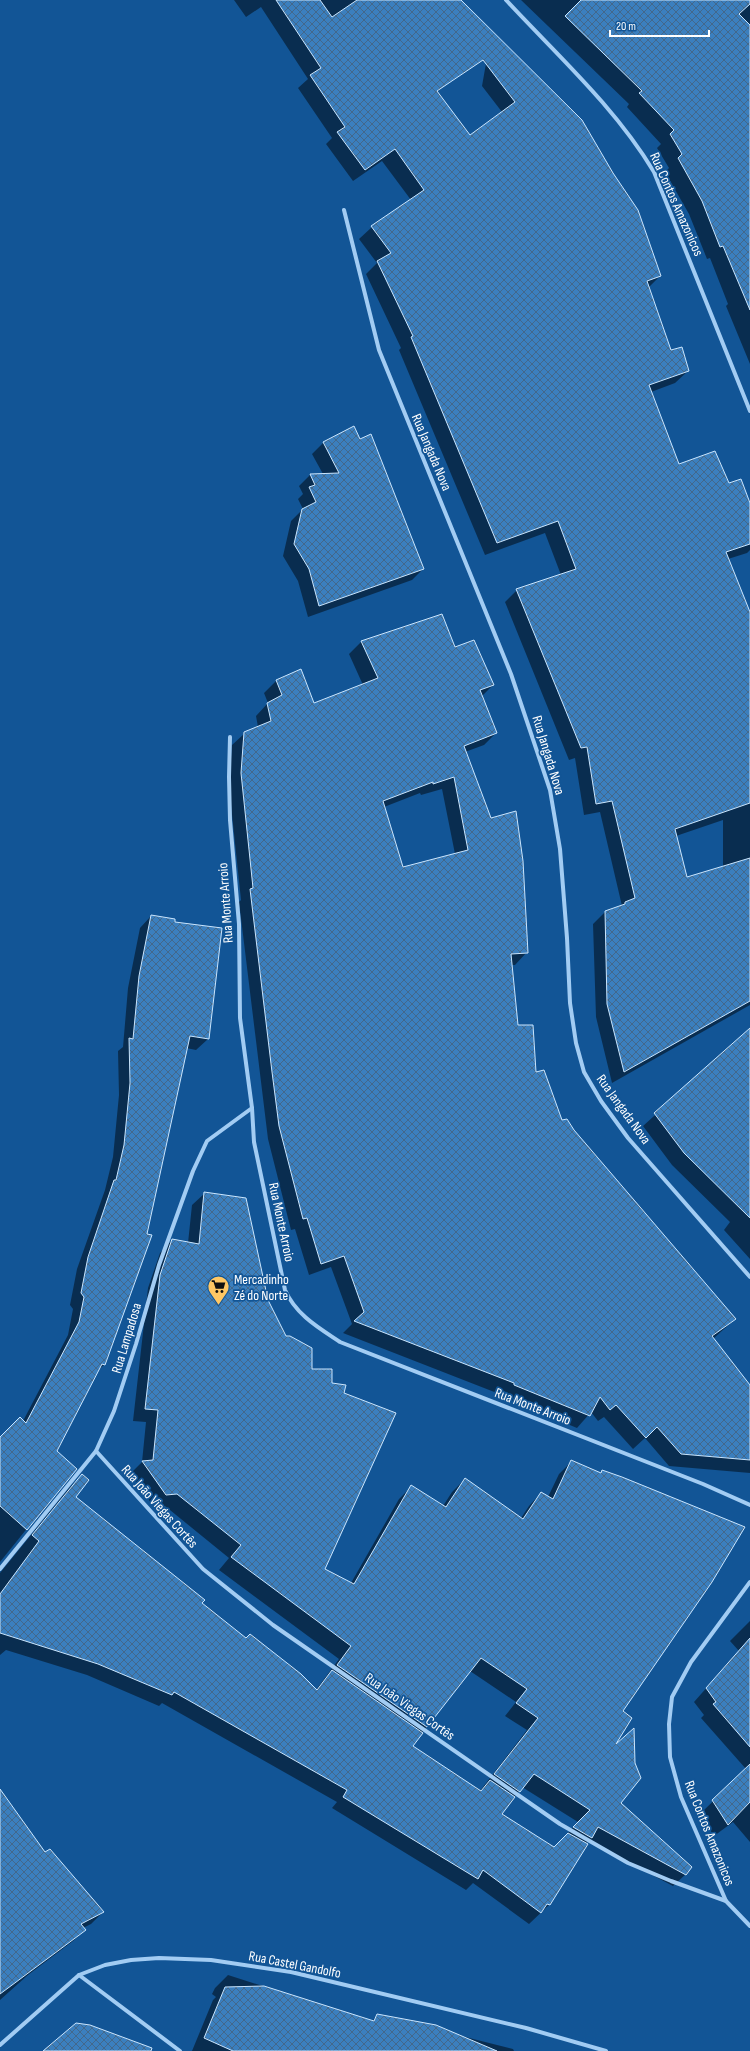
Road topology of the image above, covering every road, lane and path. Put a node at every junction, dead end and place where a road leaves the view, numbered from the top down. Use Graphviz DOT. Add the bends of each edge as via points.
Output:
graph roads {
  1 [pos="506,0"];
  2 [pos="344,210"];
  3 [pos="750,411"];
  4 [pos="230,737"];
  5 [pos="252,1108"];
  6 [pos="750,1277"];
  7 [pos="96,1451"];
  8 [pos="750,1505"];
  9 [pos="0,1569"];
  10 [pos="750,1582"];
  11 [pos="726,1901"];
  12 [pos="750,1926"];
  13 [pos="79,1975"];
  14 [pos="0,2045"];
  15 [pos="180,2051"];
  16 [pos="606,2051"];
  1 -- 3 [label="street, Rua Contos Amazonicos" via="615,116 654,172"];
  2 -- 6 [label="street, Rua Jangada Nova" via="379,350 511,674 550,790 560,849 570,1003 576,1043 584,1072 628,1138"];
  4 -- 5 [label="street, Rua Monte Arroio" via="230,820 239,924 240,1018"];
  5 -- 7 [label="street, Rua Lampadosa" via="207,1140 159,1265 114,1411"];
  5 -- 8 [label="street, Rua Monte Arroio" via="254,1142 285,1290 290,1301 304,1316 340,1342 703,1484"];
  7 -- 9 [label="street, Rua Lampadosa"];
  7 -- 11 [label="street, Rua João Viegas Cortês" via="203,1568 273,1625 560,1824 628,1863"];
  10 -- 11 [label="street, Rua Contos Amazonicos" via="691,1662 672,1697 669,1724 670,1757 681,1797"];
  11 -- 12 [label="street, Rua João Viegas Cortês"];
  13 -- 14 [label="street, Rua Castel Gandolfo"];
  13 -- 15 [label="street"];
  13 -- 16 [label="street, Rua Castel Gandolfo" via="104,1965 131,1960 159,1958 218,1961 290,1972 526,2028"];
}
